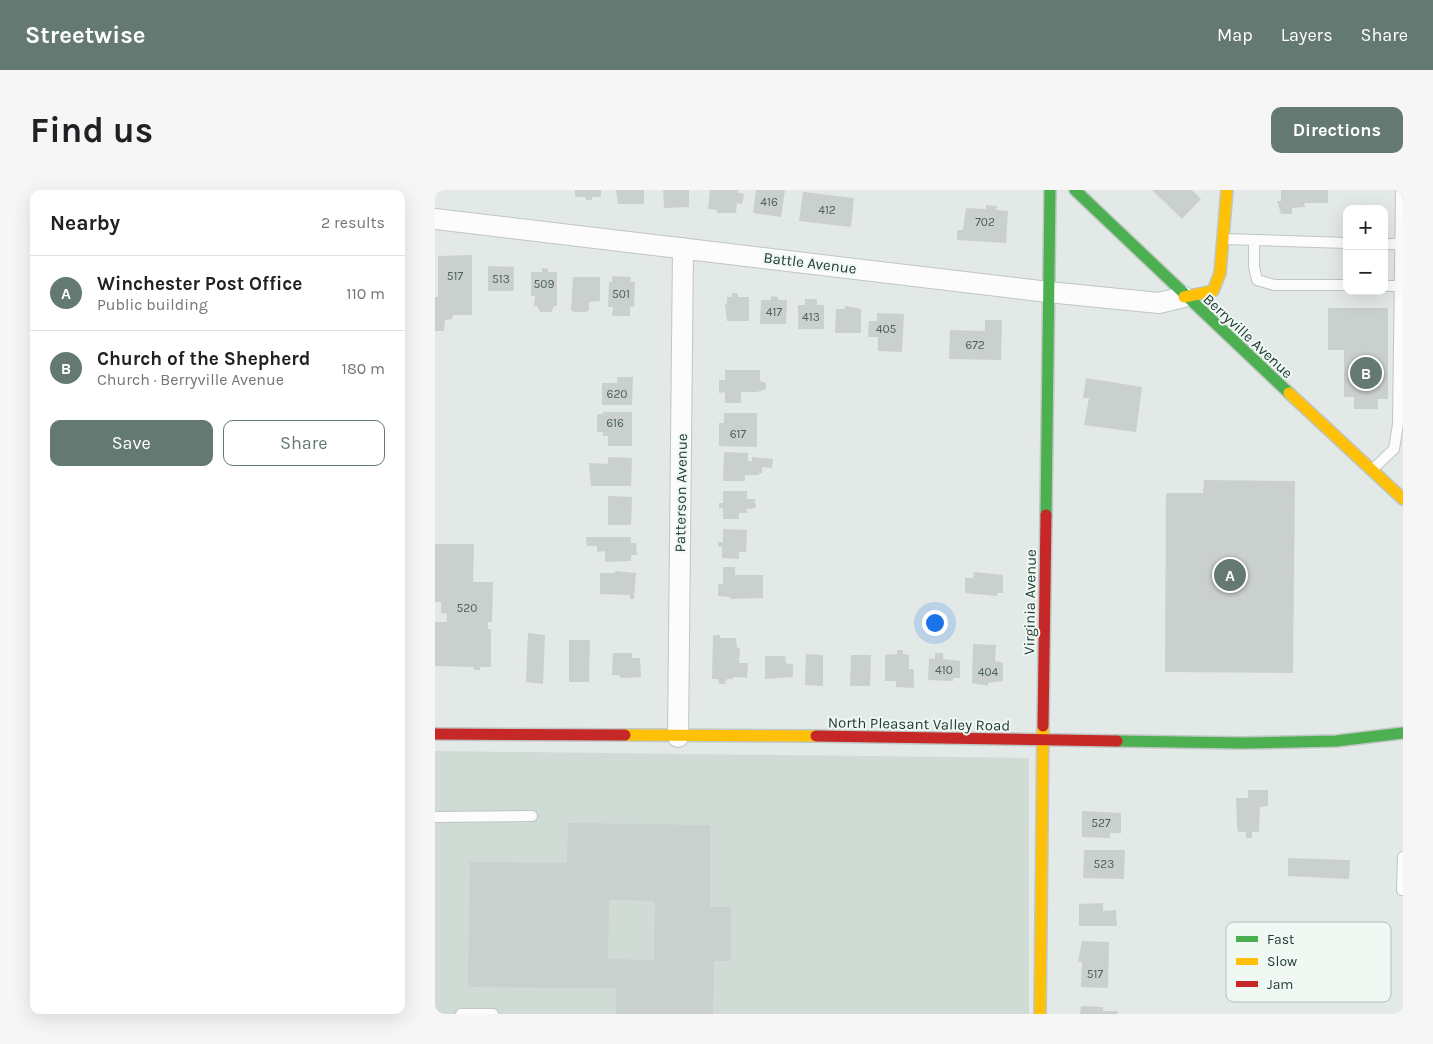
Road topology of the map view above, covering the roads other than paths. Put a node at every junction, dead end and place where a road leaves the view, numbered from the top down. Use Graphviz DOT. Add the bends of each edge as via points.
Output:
graph roads {
  1 [pos="1050,190"];
  2 [pos="1075,190"];
  3 [pos="1227,190"];
  4 [pos="1401,190"];
  5 [pos="435,219"];
  6 [pos="1224,239"];
  7 [pos="1254,240"];
  8 [pos="1343,243"];
  9 [pos="1388,244"];
  10 [pos="1400,244"];
  11 [pos="683,248"];
  12 [pos="1343,285"];
  13 [pos="1388,286"];
  14 [pos="1399,286"];
  15 [pos="1048,292"];
  16 [pos="1184,296"];
  17 [pos="1371,470"];
  18 [pos="1403,499"];
  19 [pos="1403,733"];
  20 [pos="435,734"];
  21 [pos="678,738"];
  22 [pos="1044,740"];
  23 [pos="532,816"];
  24 [pos="435,817"];
  25 [pos="1403,857"];
  26 [pos="1402,890"];
  27 [pos="461,1014"];
  28 [pos="493,1014"];
  29 [pos="1040,1014"];
  1 -- 15 [label="street, Virginia Avenue"];
  2 -- 16 [label="street, Berryville Avenue"];
  3 -- 6 [label="street"];
  4 -- 10 [label="lane"];
  5 -- 11 [label="street, Battle Avenue"];
  6 -- 7 [label="lane"];
  6 -- 16 [label="street" via="1220,273 1213,290"];
  7 -- 8 [label="lane"];
  7 -- 12 [label="lane" via="1257,280 1274,285"];
  9 -- 10 [label="lane"];
  10 -- 14 [label="lane"];
  11 -- 15 [label="street, Battle Avenue"];
  11 -- 21 [label="street, Patterson Avenue"];
  13 -- 14 [label="lane"];
  14 -- 17 [label="lane" via="1397,432 1394,449"];
  15 -- 16 [label="street, Battle Avenue" via="1159,303"];
  15 -- 22 [label="street, Virginia Avenue"];
  16 -- 17 [label="street, Berryville Avenue"];
  17 -- 18 [label="street, Berryville Avenue"];
  19 -- 22 [label="street, North Pleasant Valley Road" via="1336,742"];
  20 -- 21 [label="street, North Pleasant Valley Road"];
  21 -- 22 [label="street, North Pleasant Valley Road"];
  22 -- 29 [label="street, Virginia Avenue"];
  23 -- 24 [label="lane"];
  25 -- 26 [label="lane"];
  27 -- 28 [label="lane"];
}
